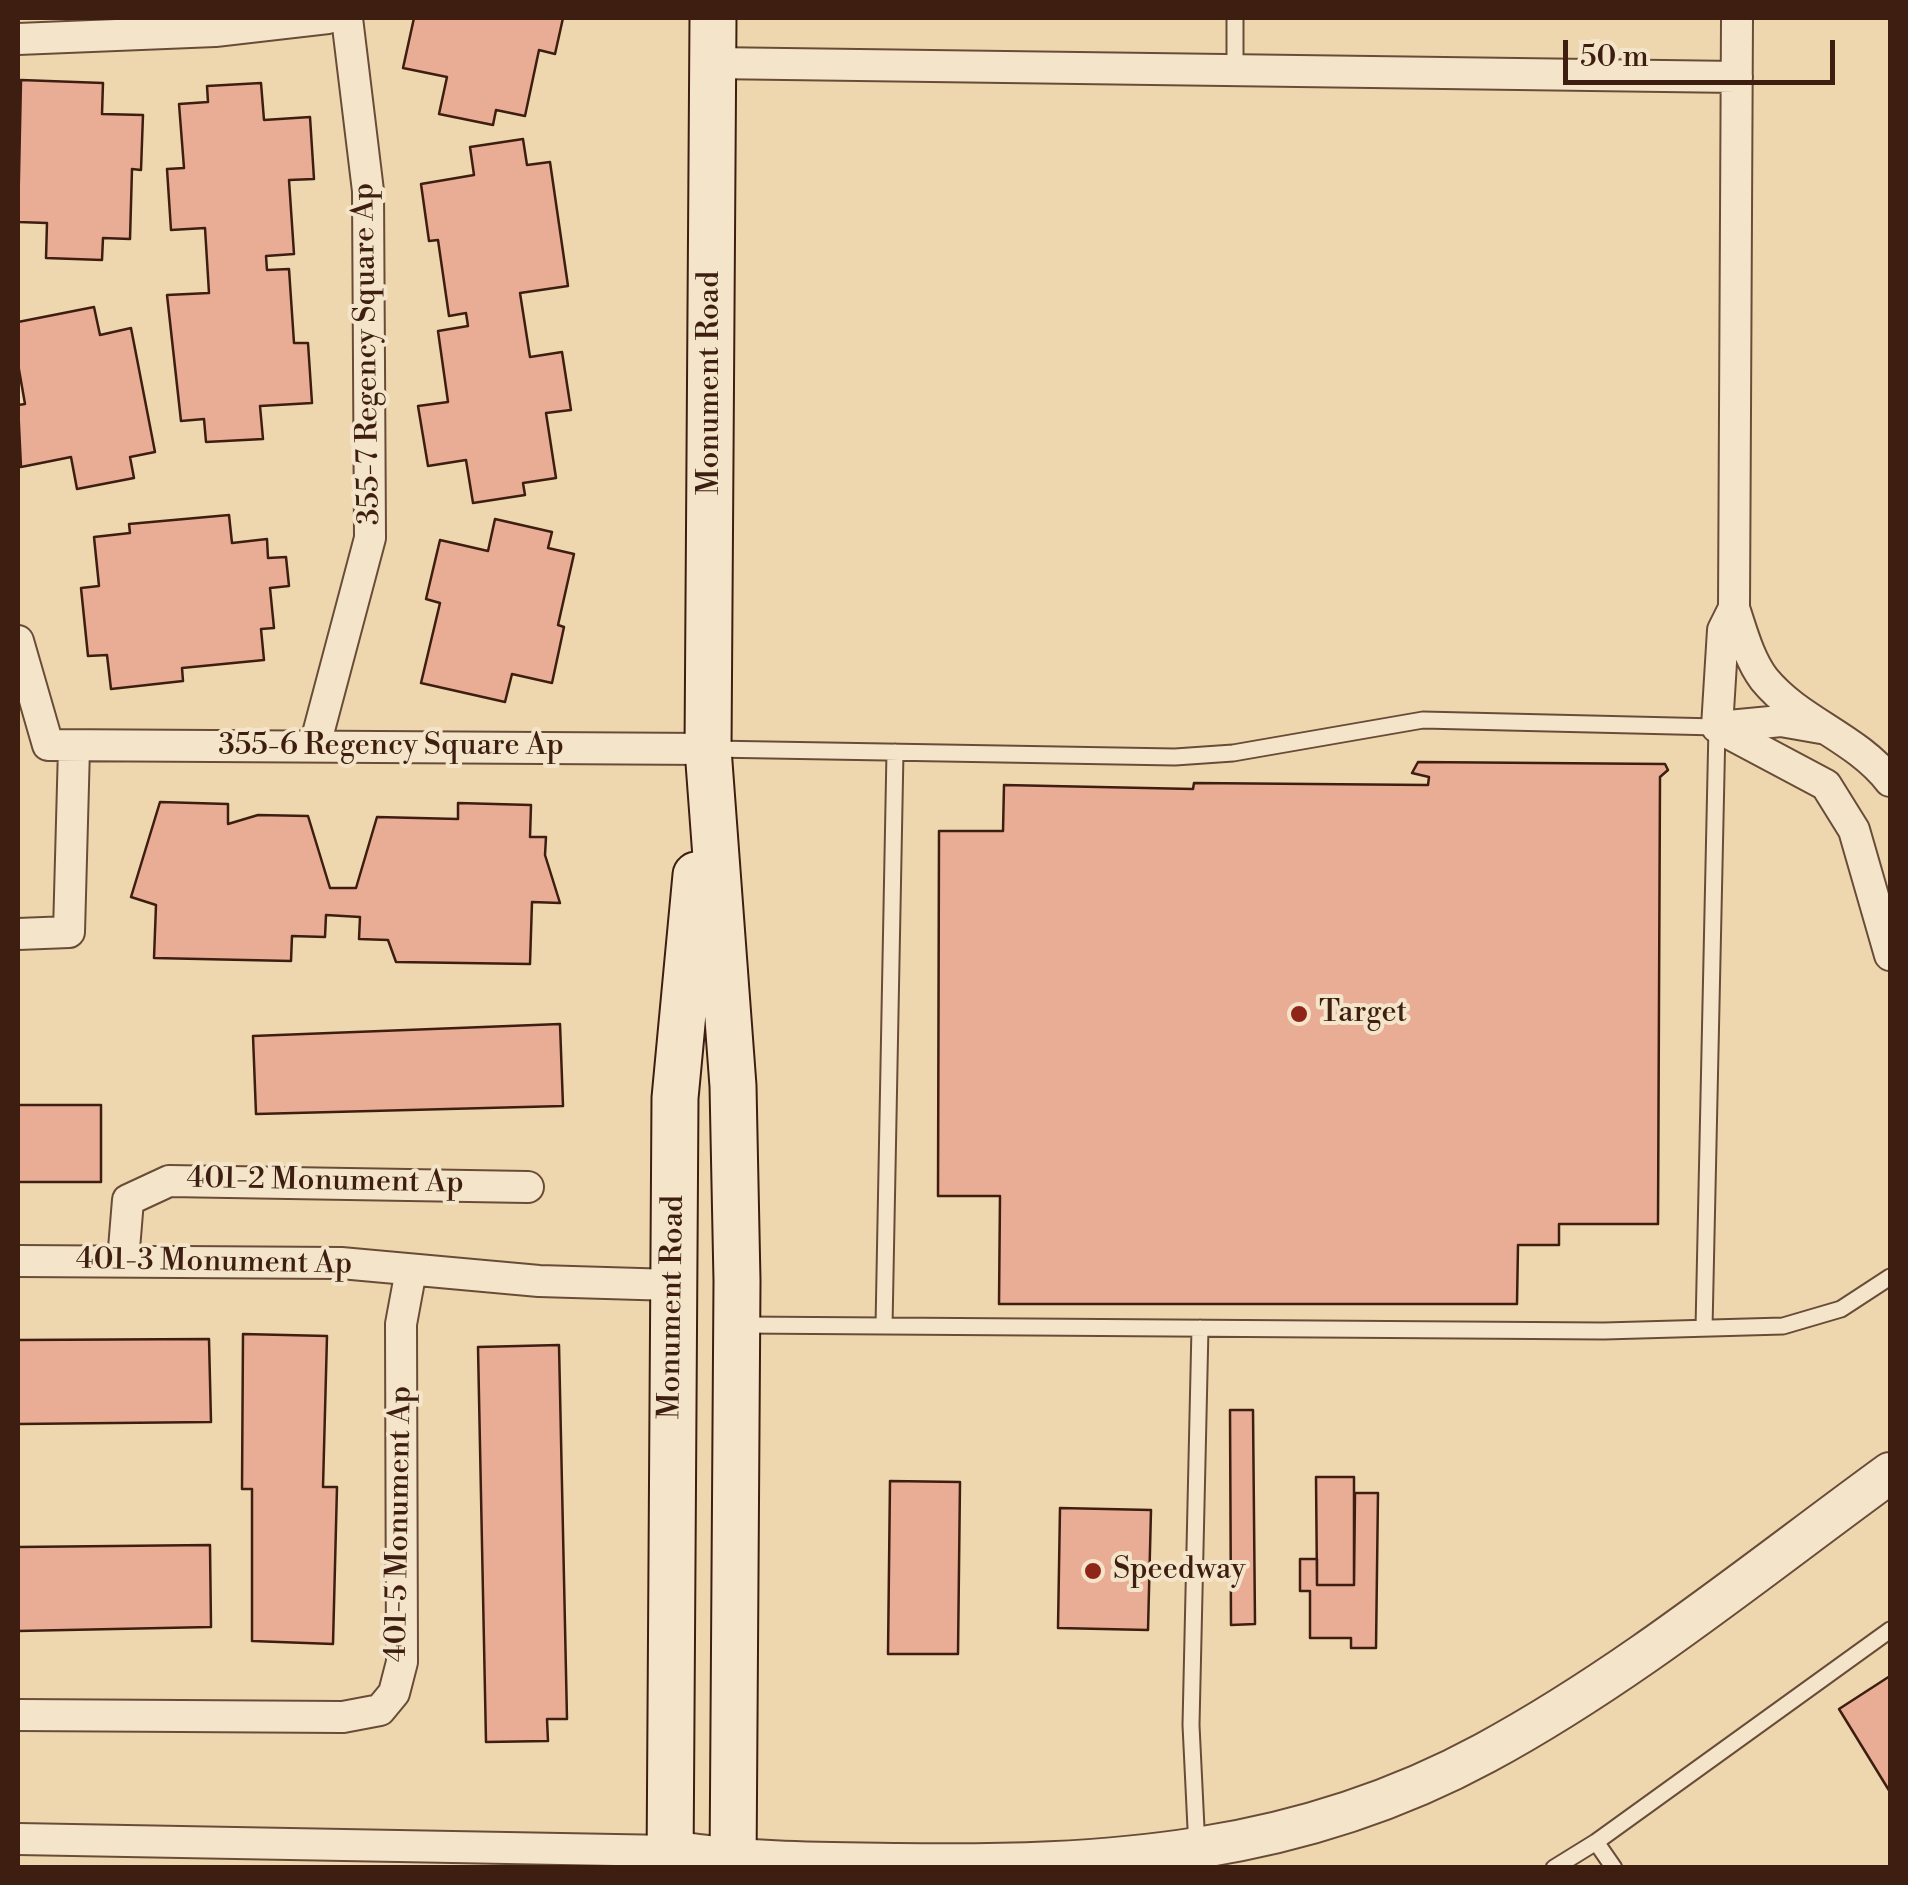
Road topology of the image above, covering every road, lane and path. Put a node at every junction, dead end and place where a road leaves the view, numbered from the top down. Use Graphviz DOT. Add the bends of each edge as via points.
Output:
graph roads {
  1 [pos="328,18"];
  2 [pos="347,18"];
  3 [pos="713,18"];
  4 [pos="1235,18"];
  5 [pos="1737,18"];
  6 [pos="18,39"];
  7 [pos="712,62"];
  8 [pos="1234,70"];
  9 [pos="1737,77"];
  10 [pos="1734,608"];
  11 [pos="18,640"];
  12 [pos="1717,727"];
  13 [pos="1829,729"];
  14 [pos="315,745"];
  15 [pos="74,748"];
  16 [pos="708,749"];
  17 [pos="895,752"];
  18 [pos="1890,781"];
  19 [pos="1886,922"];
  20 [pos="18,934"];
  21 [pos="1890,955"];
  22 [pos="528,1187"];
  23 [pos="124,1260"];
  24 [pos="18,1261"];
  25 [pos="411,1270"];
  26 [pos="1890,1277"];
  27 [pos="672,1285"];
  28 [pos="737,1325"];
  29 [pos="884,1326"];
  30 [pos="1200,1328"];
  31 [pos="1704,1328"];
  32 [pos="1890,1473"];
  33 [pos="1890,1632"];
  34 [pos="18,1715"];
  35 [pos="18,1840"];
  36 [pos="1596,1842"];
  37 [pos="670,1859"];
  38 [pos="1199,1859"];
  39 [pos="733,1864"];
  40 [pos="1554,1868"];
  41 [pos="1614,1868"];
  1 -- 6 [label="street" via="215,31"];
  2 -- 14 [label="street, 355-7 Regency Square Ap" via="368,191 370,538"];
  3 -- 7 [label="main road, Monument Road"];
  4 -- 8 [label="lane"];
  5 -- 9 [label="street"];
  7 -- 8 [label="street"];
  7 -- 16 [label="main road, Monument Road"];
  8 -- 9 [label="street"];
  9 -- 10 [label="street"];
  10 -- 12 [label="street" via="1723,630"];
  10 -- 13 [label="street" via="1762,676"];
  11 -- 15 [label="street" via="48,744"];
  12 -- 13 [label="street" via="1781,722"];
  12 -- 17 [label="lane" via="1423,720 1174,757"];
  12 -- 19 [label="street" via="1826,785 1854,830"];
  12 -- 31 [label="lane"];
  13 -- 18 [label="street" via="1871,756"];
  14 -- 15 [label="street, 355-6 Regency Square Ap"];
  14 -- 16 [label="street, 355-6 Regency Square Ap"];
  15 -- 20 [label="street" via="68,932"];
  16 -- 17 [label="lane"];
  16 -- 27 [label="main road, Monument Road" via="675,1098"];
  16 -- 28 [label="main road, Monument Road" via="733,1086"];
  17 -- 29 [label="lane"];
  19 -- 21 [label="street"];
  22 -- 23 [label="street, 401-2 Monument Ap" via="169,1181 128,1200"];
  23 -- 24 [label="street, 401-3 Monument Ap"];
  23 -- 25 [label="street, 401-3 Monument Ap"];
  25 -- 27 [label="street, 401-3 Monument Ap"];
  25 -- 34 [label="street, 401-5 Monument Ap" via="401,1324 402,1662 394,1693 380,1710 344,1716"];
  26 -- 31 [label="lane" via="1842,1309 1783,1326"];
  27 -- 37 [label="main road, Monument Road"];
  28 -- 29 [label="lane"];
  28 -- 39 [label="main road, Monument Road"];
  29 -- 30 [label="lane"];
  30 -- 31 [label="lane"];
  30 -- 38 [label="lane" via="1192,1725"];
  32 -- 38 [label="street" via="1600,1683 1483,1754 1369,1804"];
  33 -- 36 [label="lane"];
  35 -- 37 [label="street"];
  36 -- 40 [label="lane"];
  36 -- 41 [label="lane"];
  37 -- 39 [label="street"];
  38 -- 39 [label="street" via="1016,1866"];
}
